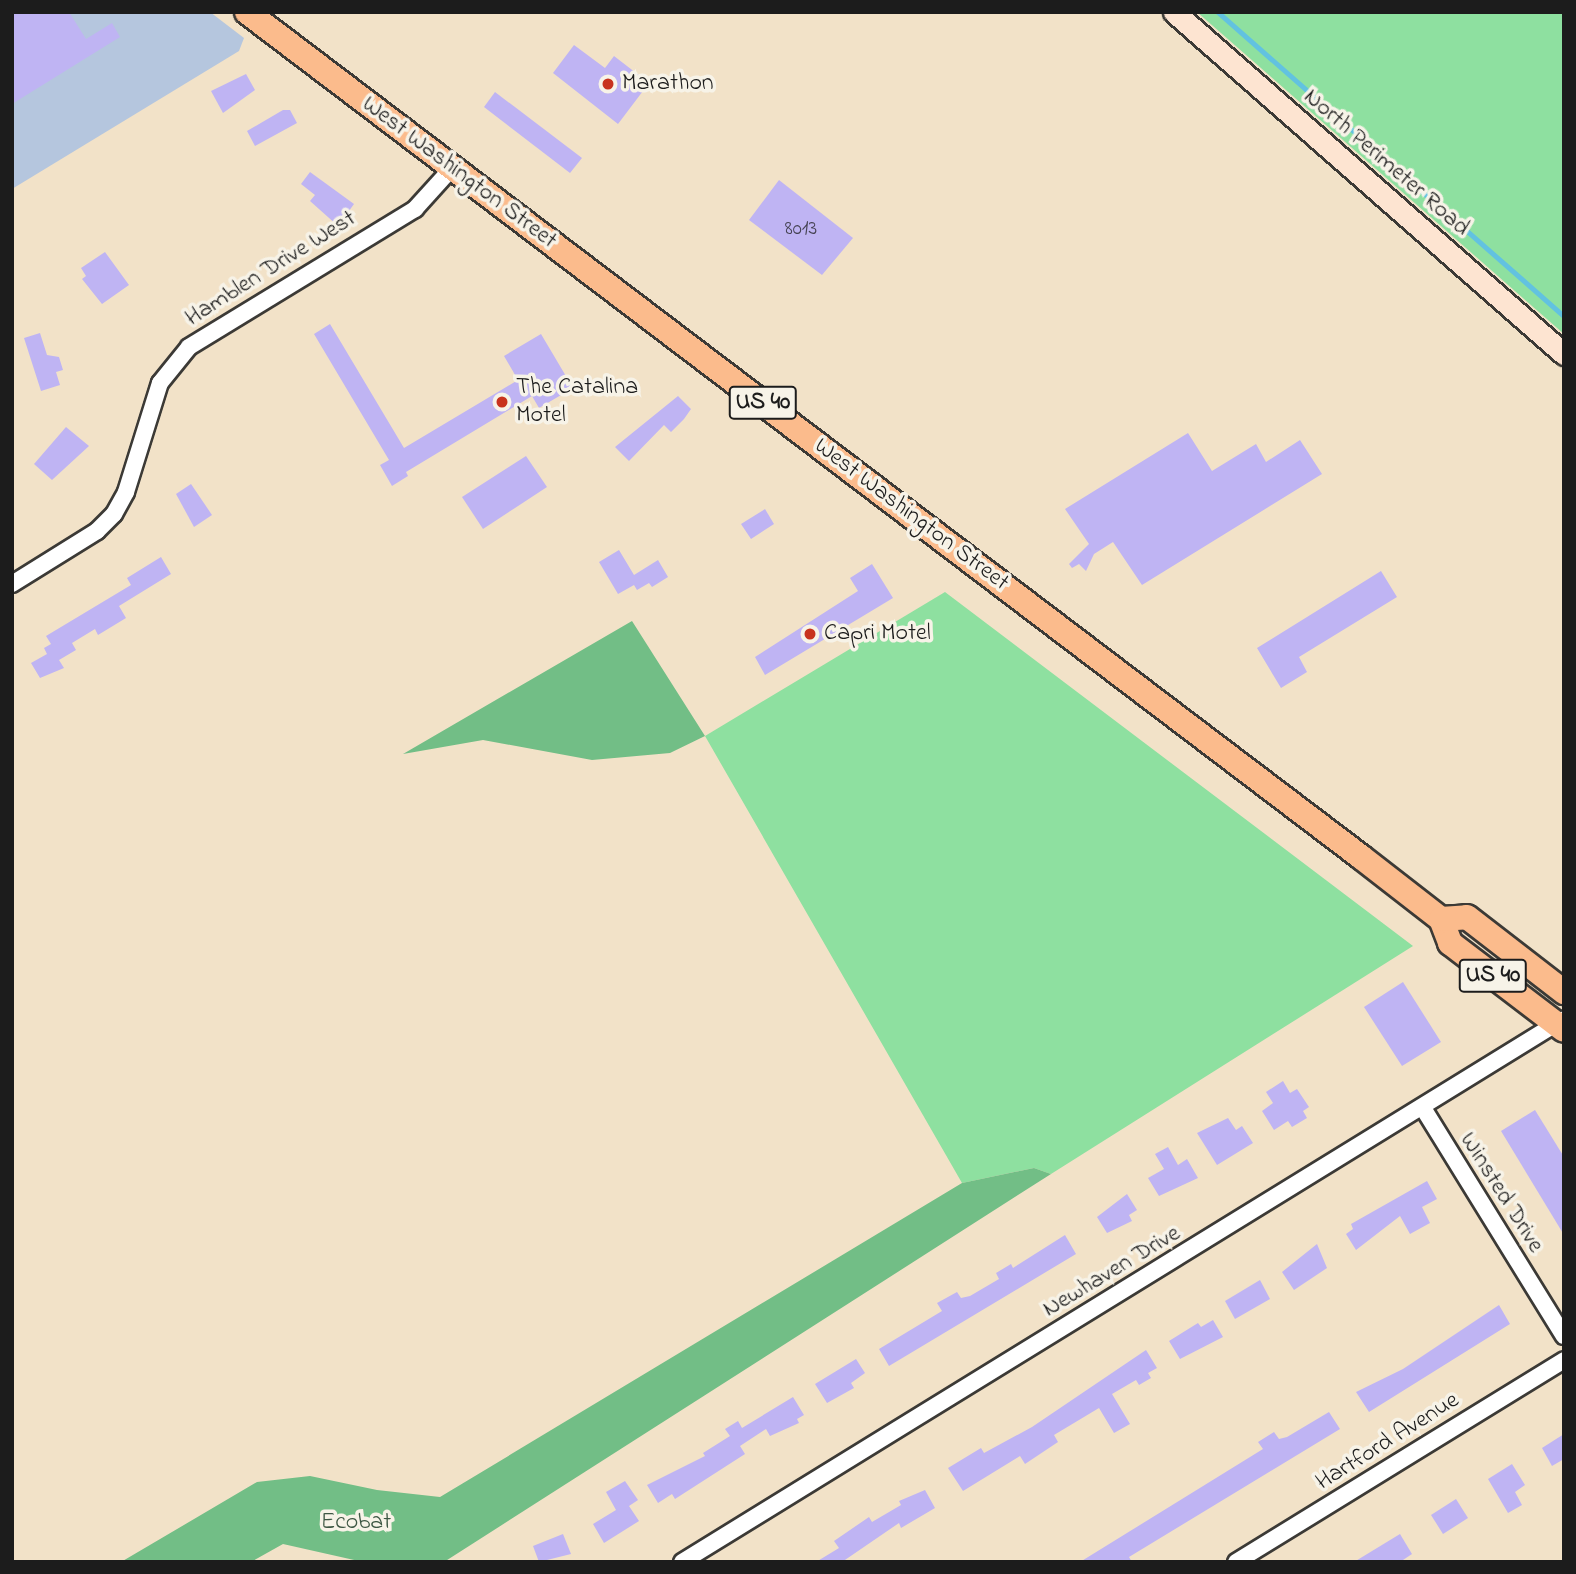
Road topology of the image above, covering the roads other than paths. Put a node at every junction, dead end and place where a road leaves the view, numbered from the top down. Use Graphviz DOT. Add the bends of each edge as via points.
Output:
graph roads {
  1 [pos="247,12"];
  2 [pos="1174,12"];
  3 [pos="452,168"];
  4 [pos="1564,354"];
  5 [pos="12,583"];
  6 [pos="1441,919"];
  7 [pos="1564,992"];
  8 [pos="1561,1024"];
  9 [pos="1423,1108"];
  10 [pos="1564,1336"];
  11 [pos="1564,1360"];
  12 [pos="682,1562"];
  13 [pos="1236,1562"];
  1 -- 3 [label="main road, West Washington Street / US 40"];
  2 -- 4 [label="street, North Perimeter Road"];
  3 -- 5 [label="street, Hamblen Drive West" via="415,209 188,347 160,383 126,492 114,514 97,531"];
  3 -- 6 [label="main road, West Washington Street / US 40"];
  6 -- 7 [label="main road, US 40" via="1466,917"];
  6 -- 8 [label="main road, West Washington Street / US 40" via="1450,943"];
  8 -- 9 [label="street, Newhaven Drive"];
  9 -- 10 [label="street, Winsted Drive"];
  9 -- 12 [label="street, Newhaven Drive"];
  11 -- 13 [label="street, Hartford Avenue"];
}
